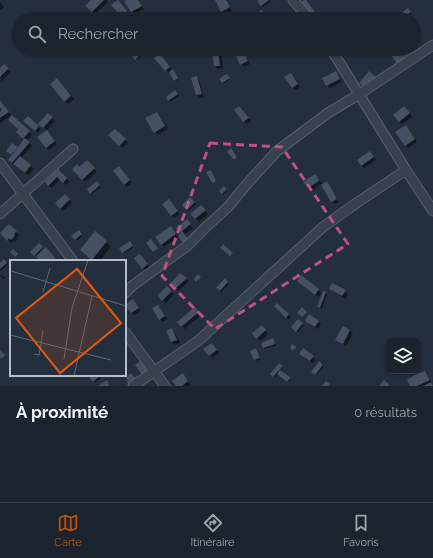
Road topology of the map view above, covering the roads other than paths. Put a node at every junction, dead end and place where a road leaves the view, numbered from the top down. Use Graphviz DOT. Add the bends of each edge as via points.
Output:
graph roads {
  1 [pos="293,0"];
  2 [pos="304,12"];
  3 [pos="433,45"];
  4 [pos="421,53"];
  5 [pos="334,56"];
  6 [pos="416,56"];
  7 [pos="358,95"];
  8 [pos="74,149"];
  9 [pos="0,163"];
  10 [pos="406,170"];
  11 [pos="23,194"];
  12 [pos="433,211"];
  13 [pos="0,214"];
  14 [pos="72,260"];
  15 [pos="126,292"];
  16 [pos="126,333"];
  17 [pos="154,370"];
  18 [pos="133,386"];
  19 [pos="165,386"];
  1 -- 2 [label="street"];
  3 -- 4 [label="street"];
  5 -- 7 [label="street"];
  6 -- 7 [label="street"];
  7 -- 10 [label="street"];
  7 -- 15 [label="street" via="328,113 277,151 234,201 187,246"];
  8 -- 11 [label="street"];
  9 -- 11 [label="street"];
  10 -- 12 [label="street"];
  10 -- 17 [label="street" via="323,227 198,341"];
  11 -- 13 [label="street"];
  11 -- 14 [label="street"];
  16 -- 17 [label="street"];
  17 -- 18 [label="street"];
  17 -- 19 [label="street"];
}
